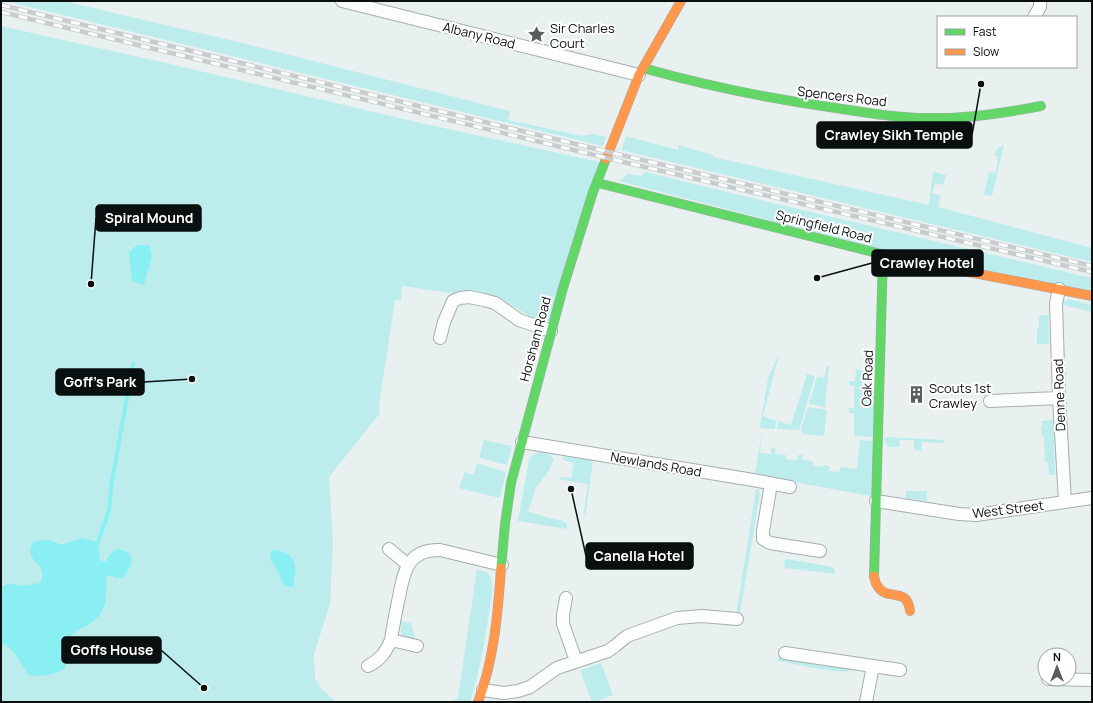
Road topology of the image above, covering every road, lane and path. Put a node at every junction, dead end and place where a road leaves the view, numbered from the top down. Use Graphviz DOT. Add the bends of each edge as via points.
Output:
graph roads {
  1 [pos="342,1"];
  2 [pos="681,1"];
  3 [pos="1040,1"];
  4 [pos="391,7"];
  5 [pos="1035,16"];
  6 [pos="641,72"];
  7 [pos="1041,106"];
  8 [pos="598,183"];
  9 [pos="883,255"];
  10 [pos="1059,289"];
  11 [pos="1092,296"];
  12 [pos="551,332"];
  13 [pos="440,338"];
  14 [pos="1059,398"];
  15 [pos="990,401"];
  16 [pos="522,442"];
  17 [pos="771,484"];
  18 [pos="790,487"];
  19 [pos="1092,498"];
  20 [pos="876,501"];
  21 [pos="1065,502"];
  22 [pos="389,549"];
  23 [pos="820,551"];
  24 [pos="408,564"];
  25 [pos="502,565"];
  26 [pos="566,598"];
  27 [pos="910,611"];
  28 [pos="737,619"];
  29 [pos="391,640"];
  30 [pos="417,646"];
  31 [pos="785,654"];
  32 [pos="576,661"];
  33 [pos="368,666"];
  34 [pos="873,666"];
  35 [pos="900,670"];
  36 [pos="1077,680"];
  37 [pos="1092,680"];
  38 [pos="483,690"];
  39 [pos="478,702"];
  40 [pos="866,702"];
  1 -- 4 [label="street, Albany Road"];
  2 -- 6 [label="street, Horsham Road"];
  3 -- 5 [label="street" via="1040,7"];
  4 -- 6 [label="street, Albany Road"];
  6 -- 7 [label="street, Spencers Road" via="791,102 914,118 1009,113"];
  6 -- 8 [label="street, Horsham Road"];
  8 -- 9 [label="street, Springfield Road"];
  8 -- 12 [label="street, Horsham Road" via="593,192"];
  9 -- 10 [label="street, Springfield Road"];
  9 -- 20 [label="street, Oak Road"];
  10 -- 11 [label="street, Springfield Road"];
  10 -- 14 [label="street, Denne Road" via="1056,304"];
  12 -- 13 [label="street" via="519,320 494,303 469,297 453,301"];
  12 -- 16 [label="street, Horsham Road"];
  14 -- 15 [label="street"];
  14 -- 21 [label="street, Denne Road"];
  16 -- 17 [label="street, Newlands Road"];
  16 -- 25 [label="street, Horsham Road" via="508,500"];
  17 -- 18 [label="street, Newlands Road"];
  17 -- 23 [label="street" via="763,531 764,539 770,543"];
  19 -- 21 [label="street, West Street"];
  20 -- 21 [label="street, West Street" via="973,515"];
  20 -- 27 [label="street, Oak Road" via="875,584 887,594 909,599"];
  22 -- 24 [label="street"];
  24 -- 25 [label="street" via="417,555 432,550 450,551"];
  24 -- 29 [label="street" via="403,577"];
  25 -- 38 [label="street, Horsham Road" via="494,636"];
  26 -- 32 [label="street" via="563,624"];
  28 -- 32 [label="street" via="702,616 677,618 627,636 608,651"];
  29 -- 30 [label="street"];
  29 -- 33 [label="street" via="382,657"];
  31 -- 34 [label="street"];
  32 -- 38 [label="street" via="557,668 530,687 518,691 504,693"];
  34 -- 35 [label="street"];
  34 -- 40 [label="street"];
  36 -- 37 [label="street"];
  38 -- 39 [label="street, Horsham Road"];
}
